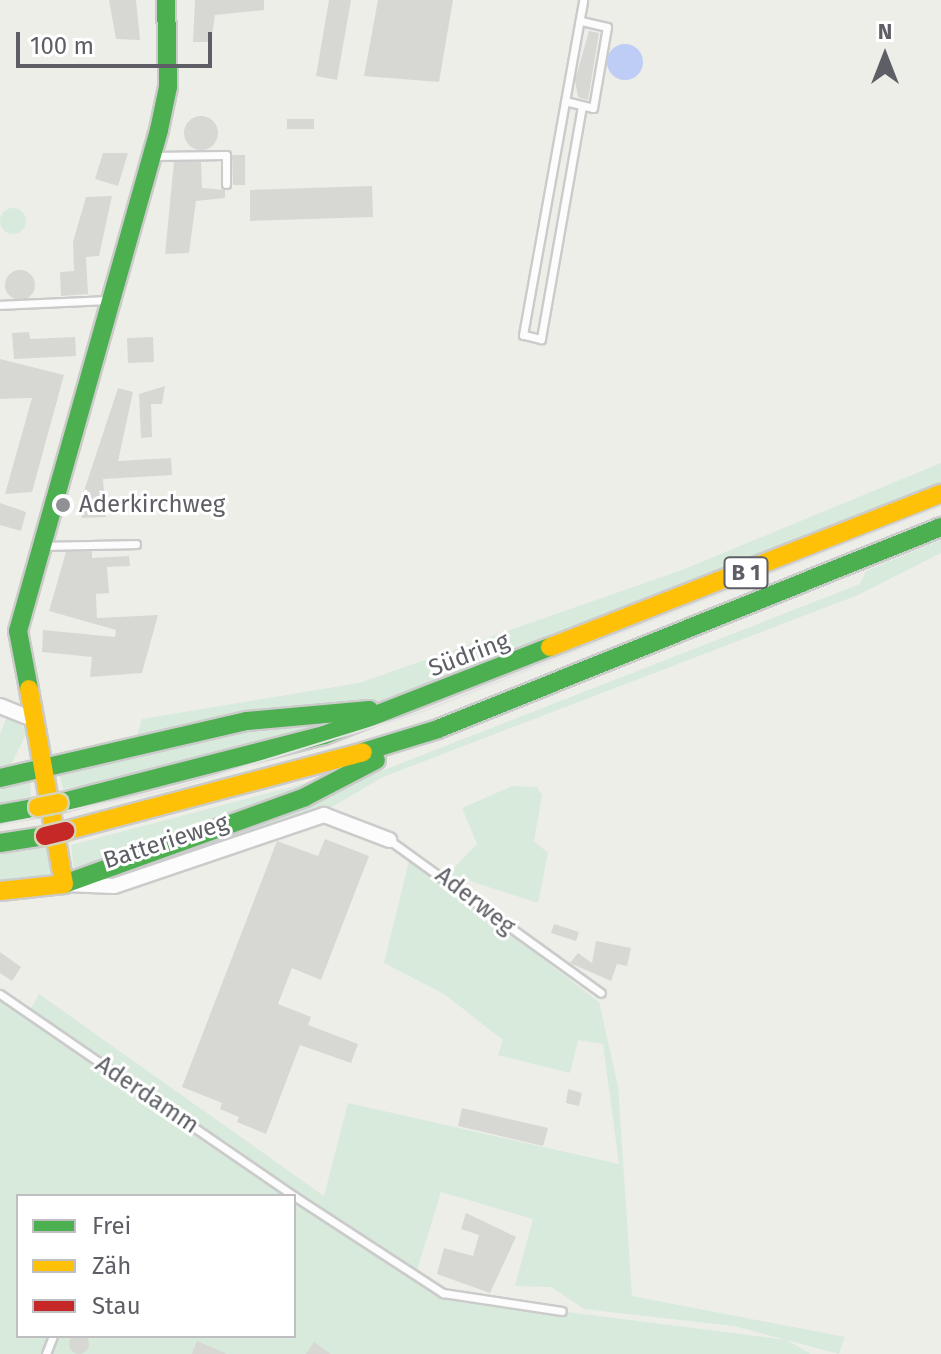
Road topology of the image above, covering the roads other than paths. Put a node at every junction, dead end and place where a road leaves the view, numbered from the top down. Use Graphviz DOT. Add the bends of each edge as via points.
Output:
graph roads {
  1 [pos="166,0"];
  2 [pos="583,0"];
  3 [pos="580,21"];
  4 [pos="565,101"];
  5 [pos="582,106"];
  6 [pos="152,156"];
  7 [pos="226,184"];
  8 [pos="112,300"];
  9 [pos="0,305"];
  10 [pos="941,494"];
  11 [pos="941,527"];
  12 [pos="136,544"];
  13 [pos="41,546"];
  14 [pos="0,706"];
  15 [pos="399,708"];
  16 [pos="33,719"];
  17 [pos="438,729"];
  18 [pos="41,763"];
  19 [pos="0,778"];
  20 [pos="0,814"];
  21 [pos="344,817"];
  22 [pos="389,840"];
  23 [pos="0,843"];
  24 [pos="64,884"];
  25 [pos="0,891"];
  26 [pos="601,993"];
  27 [pos="0,994"];
  28 [pos="291,1194"];
  29 [pos="296,1197"];
  30 [pos="562,1311"];
  1 -- 6 [label="main road" via="168,87"];
  2 -- 3 [label="lane"];
  3 -- 4 [label="lane"];
  3 -- 5 [label="lane" via="607,27 593,108"];
  4 -- 5 [label="lane"];
  4 -- 5 [label="lane" via="523,335 541,339"];
  6 -- 7 [label="lane" via="226,155"];
  6 -- 8 [label="main road"];
  8 -- 9 [label="lane"];
  8 -- 13 [label="main road"];
  10 -- 15 [label="main road, Südring / B 1"];
  11 -- 17 [label="main road, B 1"];
  12 -- 13 [label="lane"];
  13 -- 16 [label="main road" via="18,631"];
  14 -- 16 [label="street"];
  15 -- 18 [label="main road" via="247,721"];
  15 -- 20 [label="main road, Südring / B 1, bridge" via="242,760"];
  16 -- 18 [label="main road"];
  17 -- 23 [label="main road, B 1, bridge" via="250,787"];
  17 -- 24 [label="main road" via="305,797"];
  18 -- 19 [label="main road"];
  18 -- 24 [label="main road"];
  21 -- 22 [label="street, Aderweg"];
  21 -- 24 [label="street, Batterieweg" via="310,818 105,888"];
  22 -- 26 [label="lane, Aderweg"];
  24 -- 25 [label="main road, Batterieweg"];
  27 -- 28 [label="lane, Aderdamm"];
  29 -- 30 [label="lane, Aderdamm" via="443,1293"];
}
